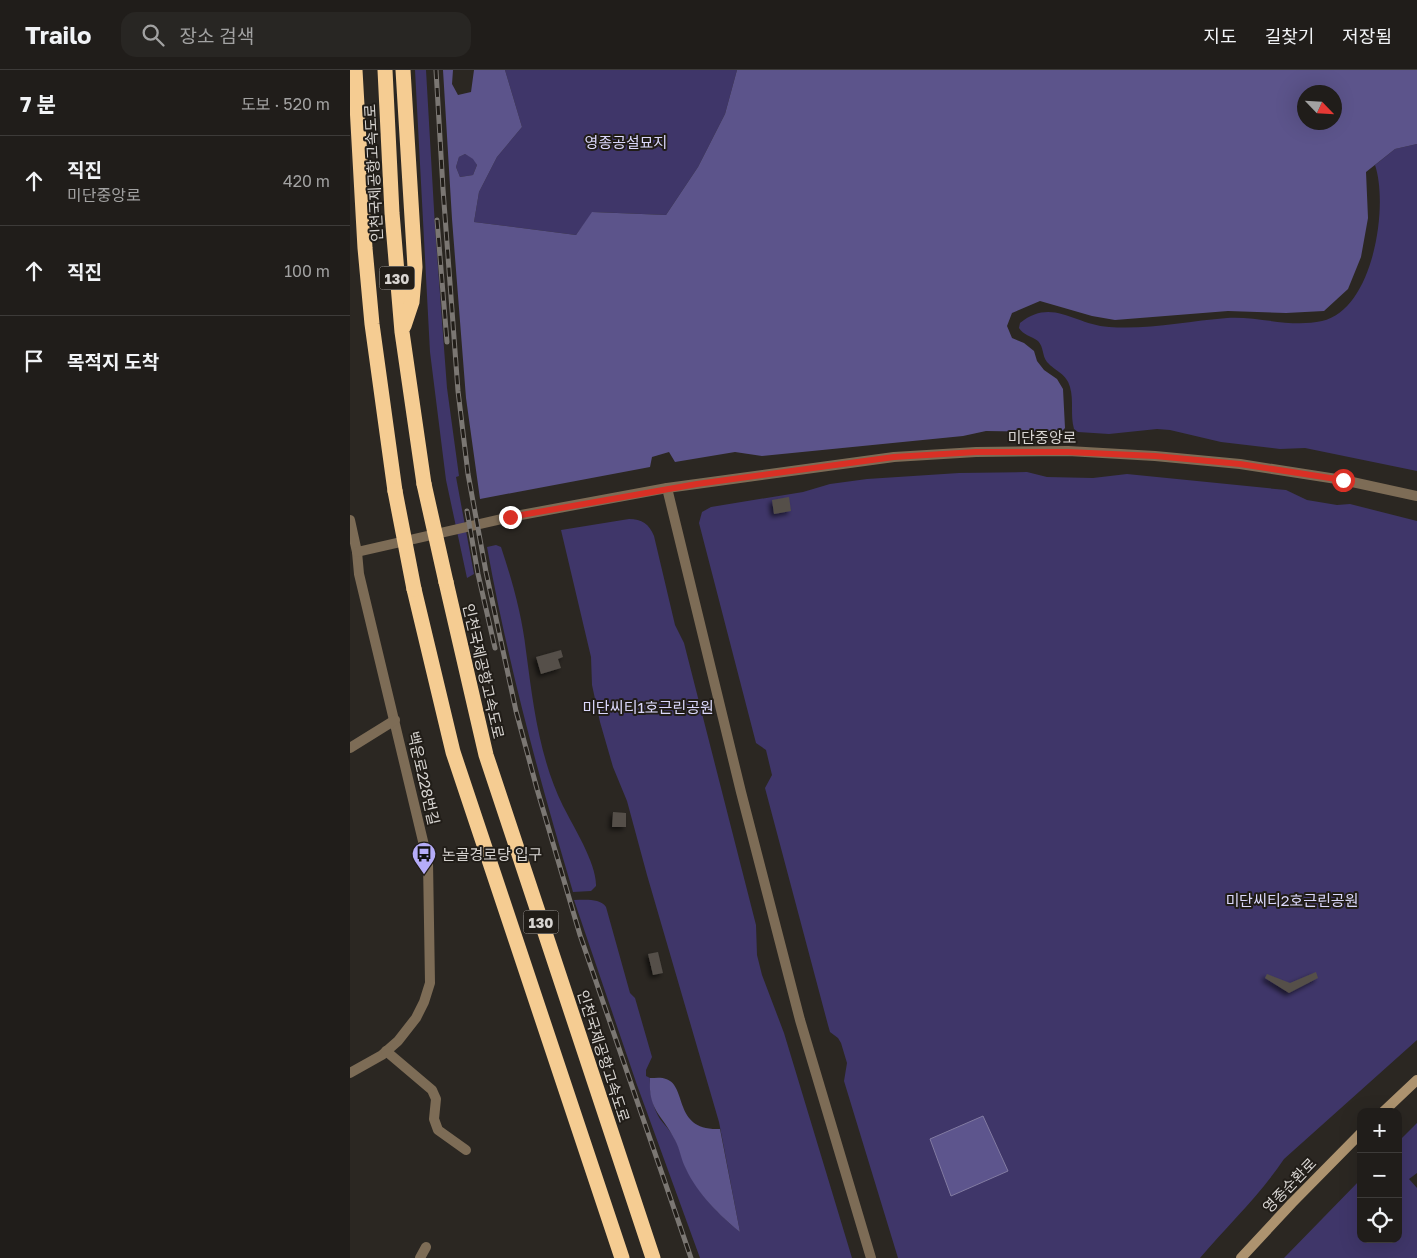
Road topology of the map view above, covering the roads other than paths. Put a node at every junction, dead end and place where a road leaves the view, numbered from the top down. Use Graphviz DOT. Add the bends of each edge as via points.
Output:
graph roads {
  1 [pos="356,70"];
  2 [pos="385,70"];
  3 [pos="404,70"];
  4 [pos="402,332"];
  5 [pos="666,488"];
  6 [pos="1417,496"];
  7 [pos="350,520"];
  8 [pos="354,553"];
  9 [pos="395,720"];
  10 [pos="350,748"];
  11 [pos="386,1051"];
  12 [pos="350,1074"];
  13 [pos="1417,1080"];
  14 [pos="1388,1108"];
  15 [pos="1357,1138"];
  16 [pos="466,1150"];
  17 [pos="426,1248"];
  18 [pos="420,1258"];
  19 [pos="622,1258"];
  20 [pos="654,1258"];
  21 [pos="872,1258"];
  22 [pos="1241,1258"];
  1 -- 19 [label="highway, 인천국제공항고속도로 / 130, bridge" via="372,324 395,491 414,589 453,752"];
  2 -- 4 [label="highway, 인천국제공항고속도로 / 130"];
  3 -- 4 [label="highway" via="415,267 412,302"];
  4 -- 20 [label="highway, 인천국제공항고속도로 / 130, bridge" via="424,484 486,755"];
  5 -- 6 [label="street, 미단중앙로" via="894,457 976,452 1068,452 1240,464 1343,480"];
  5 -- 8 [label="street, 미단중앙로" via="510,517"];
  5 -- 21 [label="street" via="800,1020"];
  7 -- 8 [label="street, 백운로228번길"];
  8 -- 9 [label="street, 백운로228번길"];
  9 -- 10 [label="street"];
  9 -- 11 [label="street, 백운로228번길" via="428,862 430,983 416,1018"];
  11 -- 12 [label="street, 백운로228번길"];
  11 -- 16 [label="street" via="432,1090 436,1099 434,1119 438,1130"];
  13 -- 14 [label="main road"];
  15 -- 22 [label="main road, 영종순환로"];
  17 -- 18 [label="street"];
}
